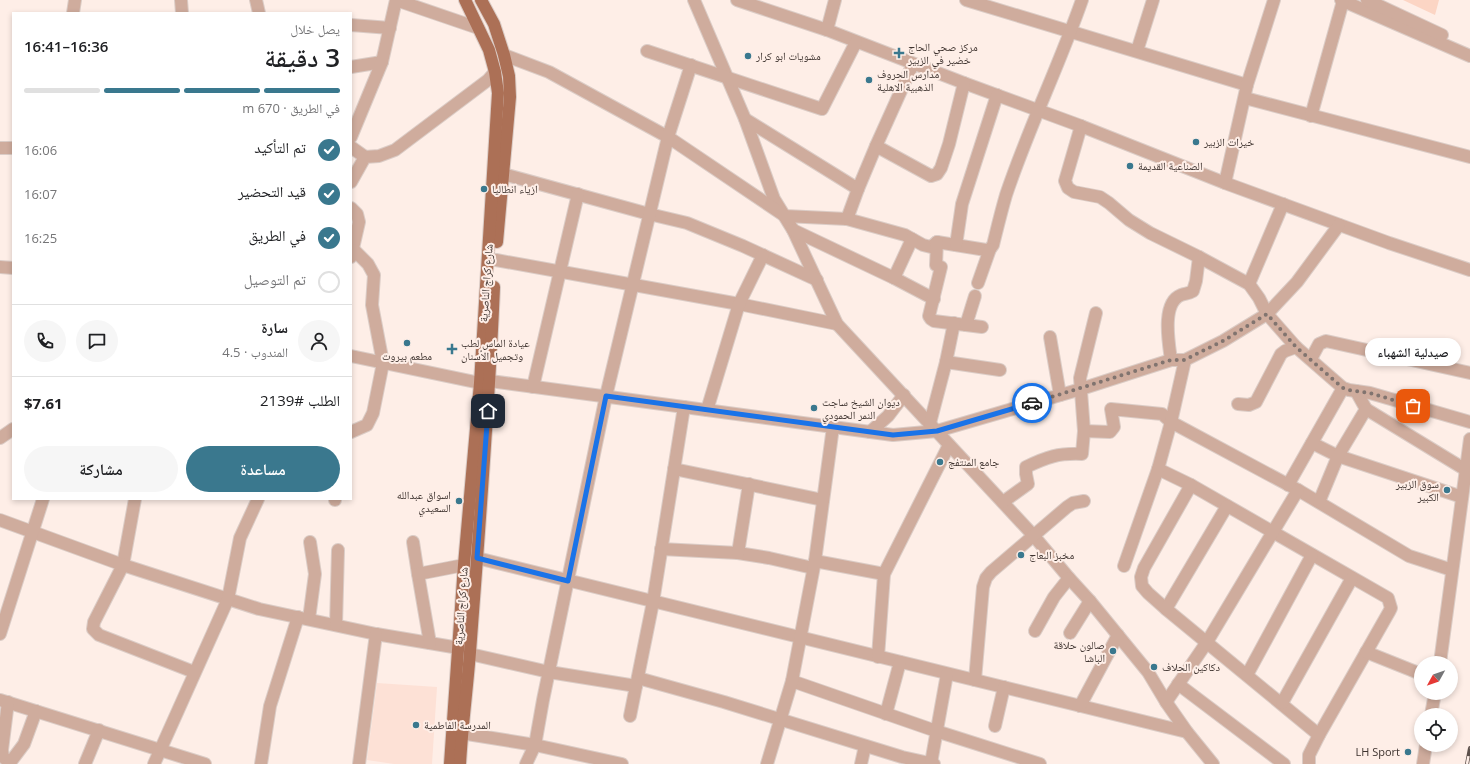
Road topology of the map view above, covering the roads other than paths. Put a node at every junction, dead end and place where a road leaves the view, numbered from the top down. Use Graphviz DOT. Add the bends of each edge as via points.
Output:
graph roads {
  1 [pos="75,0"];
  2 [pos="181,0"];
  3 [pos="256,0"];
  4 [pos="396,0"];
  5 [pos="465,0"];
  6 [pos="481,0"];
  7 [pos="694,0"];
  8 [pos="737,0"];
  9 [pos="835,0"];
  10 [pos="966,0"];
  11 [pos="1082,0"];
  12 [pos="1153,0"];
  13 [pos="1274,0"];
  14 [pos="1342,0"];
  15 [pos="1367,0"];
  16 [pos="992,4"];
  17 [pos="73,12"];
  18 [pos="182,12"];
  19 [pos="259,12"];
  20 [pos="352,25"];
  21 [pos="390,28"];
  22 [pos="478,28"];
  23 [pos="827,30"];
  24 [pos="1071,31"];
  25 [pos="856,42"];
  26 [pos="1470,49"];
  27 [pos="646,51"];
  28 [pos="1137,51"];
  29 [pos="504,55"];
  30 [pos="1470,56"];
  31 [pos="382,62"];
  32 [pos="913,64"];
  33 [pos="691,65"];
  34 [pos="352,67"];
  35 [pos="495,72"];
  36 [pos="727,78"];
  37 [pos="964,83"];
  38 [pos="1248,85"];
  39 [pos="997,95"];
  40 [pos="1245,98"];
  41 [pos="1038,110"];
  42 [pos="1311,116"];
  43 [pos="746,119"];
  44 [pos="1082,126"];
  45 [pos="352,135"];
  46 [pos="668,137"];
  47 [pos="876,146"];
  48 [pos="0,148"];
  49 [pos="12,148"];
  50 [pos="352,148"];
  51 [pos="365,156"];
  52 [pos="1470,157"];
  53 [pos="503,174"];
  54 [pos="352,180"];
  55 [pos="1225,183"];
  56 [pos="858,189"];
  57 [pos="578,194"];
  58 [pos="1283,204"];
  59 [pos="352,209"];
  60 [pos="649,214"];
  61 [pos="785,216"];
  62 [pos="847,219"];
  63 [pos="1339,225"];
  64 [pos="793,230"];
  65 [pos="912,239"];
  66 [pos="937,242"];
  67 [pos="956,245"];
  68 [pos="990,249"];
  69 [pos="352,254"];
  70 [pos="763,255"];
  71 [pos="1199,257"];
  72 [pos="496,260"];
  73 [pos="0,267"];
  74 [pos="12,268"];
  75 [pos="1470,270"];
  76 [pos="559,272"];
  77 [pos="894,278"];
  78 [pos="817,280"];
  79 [pos="978,284"];
  80 [pos="1249,284"];
  81 [pos="632,285"];
  82 [pos="975,296"];
  83 [pos="934,298"];
  84 [pos="739,304"];
  85 [pos="1096,313"];
  86 [pos="1267,314"];
  87 [pos="837,324"];
  88 [pos="960,324"];
  89 [pos="982,326"];
  90 [pos="1050,337"];
  91 [pos="1296,347"];
  92 [pos="352,356"];
  93 [pos="1311,359"];
  94 [pos="1171,360"];
  95 [pos="1184,360"];
  96 [pos="946,362"];
  97 [pos="383,363"];
  98 [pos="1000,370"];
  99 [pos="1470,373"];
  100 [pos="485,382"];
  101 [pos="533,387"];
  102 [pos="1343,388"];
  103 [pos="1081,389"];
  104 [pos="1356,392"];
  105 [pos="904,395"];
  106 [pos="1060,395"];
  107 [pos="606,396"];
  108 [pos="1238,404"];
  109 [pos="684,407"];
  110 [pos="1366,409"];
  111 [pos="707,410"];
  112 [pos="1170,422"];
  113 [pos="1470,422"];
  114 [pos="833,427"];
  115 [pos="933,427"];
  116 [pos="12,430"];
  117 [pos="1084,431"];
  118 [pos="352,432"];
  119 [pos="870,432"];
  120 [pos="0,438"];
  121 [pos="1470,439"];
  122 [pos="1312,443"];
  123 [pos="949,445"];
  124 [pos="1338,456"];
  125 [pos="674,469"];
  126 [pos="1158,469"];
  127 [pos="1466,470"];
  128 [pos="749,484"];
  129 [pos="1191,485"];
  130 [pos="1293,488"];
  131 [pos="1462,497"];
  132 [pos="43,500"];
  133 [pos="135,500"];
  134 [pos="258,500"];
  135 [pos="823,500"];
  136 [pos="1084,500"];
  137 [pos="1002,502"];
  138 [pos="1319,502"];
  139 [pos="1227,506"];
  140 [pos="0,520"];
  141 [pos="32,532"];
  142 [pos="1272,533"];
  143 [pos="1034,535"];
  144 [pos="310,542"];
  145 [pos="413,542"];
  146 [pos="661,549"];
  147 [pos="338,550"];
  148 [pos="738,553"];
  149 [pos="1312,555"];
  150 [pos="477,558"];
  151 [pos="814,564"];
  152 [pos="123,565"];
  153 [pos="464,565"];
  154 [pos="1124,566"];
  155 [pos="1452,570"];
  156 [pos="418,574"];
  157 [pos="884,574"];
  158 [pos="1069,578"];
  159 [pos="1352,578"];
  160 [pos="568,581"];
  161 [pos="228,599"];
  162 [pos="1090,601"];
  163 [pos="653,602"];
  164 [pos="1166,609"];
  165 [pos="304,618"];
  166 [pos="336,625"];
  167 [pos="1035,631"];
  168 [pos="1070,633"];
  169 [pos="0,634"];
  170 [pos="376,634"];
  171 [pos="1118,635"];
  172 [pos="800,637"];
  173 [pos="430,642"];
  174 [pos="1207,642"];
  175 [pos="459,648"];
  176 [pos="1366,652"];
  177 [pos="470,654"];
  178 [pos="1441,656"];
  179 [pos="878,657"];
  180 [pos="900,662"];
  181 [pos="1414,671"];
  182 [pos="194,672"];
  183 [pos="549,672"];
  184 [pos="948,674"];
  185 [pos="1247,675"];
  186 [pos="975,680"];
  187 [pos="637,682"];
  188 [pos="792,682"];
  189 [pos="1178,684"];
  190 [pos="1004,687"];
  191 [pos="4,701"];
  192 [pos="1166,702"];
  193 [pos="1282,703"];
  194 [pos="1080,706"];
  195 [pos="36,711"];
  196 [pos="886,714"];
  197 [pos="630,716"];
  198 [pos="781,720"];
  199 [pos="995,726"];
  200 [pos="99,730"];
  201 [pos="936,731"];
  202 [pos="1187,732"];
  203 [pos="461,734"];
  204 [pos="1319,735"];
  205 [pos="535,745"];
  206 [pos="866,746"];
  207 [pos="160,750"];
  208 [pos="1425,752"];
  209 [pos="903,760"];
  210 [pos="9,764"];
  211 [pos="86,764"];
  212 [pos="154,764"];
  213 [pos="205,764"];
  214 [pos="261,764"];
  215 [pos="359,764"];
  216 [pos="450,764"];
  217 [pos="460,764"];
  218 [pos="526,764"];
  219 [pos="622,764"];
  220 [pos="767,764"];
  221 [pos="861,764"];
  222 [pos="932,764"];
  223 [pos="1040,764"];
  224 [pos="1213,764"];
  225 [pos="1284,764"];
  226 [pos="1309,764"];
  227 [pos="1423,764"];
  1 -- 17 [label="street"];
  2 -- 18 [label="street"];
  3 -- 19 [label="street"];
  4 -- 21 [label="street"];
  4 -- 22 [label="street"];
  5 -- 22 [label="main road, شارع كراج الناصرية"];
  6 -- 29 [label="main road, شارع كراج الناصرية" via="494,24"];
  7 -- 36 [label="street"];
  8 -- 23 [label="street"];
  9 -- 23 [label="street"];
  10 -- 16 [label="street"];
  11 -- 24 [label="street"];
  12 -- 28 [label="street"];
  13 -- 38 [label="street"];
  14 -- 30 [label="street"];
  14 -- 42 [label="street"];
  15 -- 26 [label="street"];
  16 -- 24 [label="street"];
  20 -- 21 [label="street"];
  21 -- 31 [label="street"];
  22 -- 35 [label="main road, شارع كراج الناصرية" via="489,50"];
  23 -- 25 [label="street"];
  24 -- 28 [label="street"];
  24 -- 41 [label="street"];
  25 -- 32 [label="street"];
  25 -- 36 [label="street" via="822,109"];
  27 -- 33 [label="street"];
  28 -- 38 [label="street"];
  29 -- 46 [label="street" via="549,72"];
  29 -- 53 [label="main road, شارع كراج الناصرية" via="510,97"];
  31 -- 34 [label="street"];
  31 -- 45 [label="street"];
  32 -- 37 [label="street"];
  32 -- 47 [label="street"];
  33 -- 36 [label="street"];
  33 -- 46 [label="street"];
  35 -- 51 [label="street" via="488,80 395,150 379,156"];
  35 -- 100 [label="main road, شارع كراج الناصرية" via="498,92"];
  36 -- 43 [label="street"];
  37 -- 39 [label="street"];
  37 -- 47 [label="street" via="941,168 937,174 931,176"];
  38 -- 40 [label="street"];
  39 -- 41 [label="street"];
  39 -- 67 [label="street" via="962,204"];
  40 -- 42 [label="street"];
  40 -- 55 [label="street"];
  41 -- 44 [label="street"];
  41 -- 68 [label="street" via="1006,196"];
  42 -- 52 [label="street"];
  43 -- 56 [label="street"];
  43 -- 61 [label="street" via="774,199"];
  44 -- 55 [label="street"];
  44 -- 71 [label="street" via="1065,181 1068,188 1074,192 1100,197 1150,233"];
  46 -- 60 [label="street"];
  46 -- 61 [label="street"];
  47 -- 56 [label="street"];
  48 -- 49 [label="street"];
  50 -- 51 [label="street"];
  51 -- 54 [label="street"];
  53 -- 57 [label="street"];
  53 -- 72 [label="main road, شارع كراج الناصرية"];
  55 -- 58 [label="street"];
  56 -- 62 [label="street"];
  57 -- 60 [label="street"];
  57 -- 76 [label="street"];
  58 -- 63 [label="street"];
  58 -- 80 [label="street"];
  59 -- 69 [label="street" via="357,214 359,222"];
  60 -- 70 [label="street" via="687,223"];
  60 -- 81 [label="street"];
  61 -- 62 [label="street"];
  61 -- 64 [label="street"];
  62 -- 65 [label="street"];
  63 -- 75 [label="street"];
  63 -- 86 [label="street" via="1297,282"];
  64 -- 77 [label="street"];
  64 -- 78 [label="street"];
  65 -- 66 [label="street" via="931,247"];
  65 -- 77 [label="street"];
  66 -- 67 [label="street"];
  66 -- 83 [label="street" via="936,265 941,267"];
  67 -- 68 [label="street"];
  68 -- 79 [label="street"];
  69 -- 97 [label="street" via="368,264 374,275 372,305"];
  70 -- 78 [label="street"];
  70 -- 84 [label="street"];
  71 -- 80 [label="street"];
  71 -- 94 [label="street" via="1193,291 1181,295 1170,308 1168,332"];
  72 -- 76 [label="street"];
  72 -- 100 [label="main road, شارع كراج الناصرية"];
  73 -- 74 [label="street"];
  76 -- 81 [label="street"];
  76 -- 101 [label="street"];
  77 -- 83 [label="street"];
  78 -- 87 [label="street"];
  80 -- 86 [label="street" via="1260,298"];
  81 -- 84 [label="street"];
  81 -- 107 [label="street"];
  82 -- 88 [label="street"];
  83 -- 88 [label="street" via="929,316 934,322"];
  84 -- 87 [label="street"];
  84 -- 111 [label="street"];
  85 -- 103 [label="street" via="1080,378"];
  86 -- 91 [label="street"];
  86 -- 95 [label="street" via="1223,341"];
  87 -- 105 [label="street"];
  88 -- 89 [label="street"];
  88 -- 96 [label="street"];
  90 -- 106 [label="street"];
  91 -- 93 [label="street"];
  91 -- 108 [label="street" via="1281,354 1256,402 1249,405"];
  92 -- 97 [label="street"];
  93 -- 99 [label="street" via="1319,344 1326,341"];
  93 -- 102 [label="street"];
  94 -- 95 [label="street"];
  94 -- 103 [label="street"];
  95 -- 112 [label="street"];
  96 -- 98 [label="street"];
  96 -- 115 [label="street"];
  97 -- 100 [label="street"];
  97 -- 118 [label="street" via="373,413 367,425"];
  100 -- 101 [label="street"];
  100 -- 150 [label="main road, شارع كراج الناصرية"];
  100 -- 153 [label="main road, شارع كراج الناصرية"];
  101 -- 107 [label="street"];
  102 -- 104 [label="street"];
  102 -- 122 [label="street"];
  103 -- 106 [label="street"];
  103 -- 117 [label="street"];
  104 -- 110 [label="street"];
  104 -- 113 [label="street" via="1370,393"];
  105 -- 115 [label="street"];
  105 -- 119 [label="street" via="888,416"];
  106 -- 115 [label="street"];
  107 -- 109 [label="street"];
  107 -- 160 [label="street"];
  109 -- 111 [label="street"];
  109 -- 125 [label="street"];
  110 -- 124 [label="street"];
  110 -- 127 [label="street"];
  111 -- 114 [label="street"];
  112 -- 117 [label="street" via="1162,414 1111,409 1114,427 1110,432"];
  112 -- 126 [label="street"];
  112 -- 130 [label="street"];
  114 -- 119 [label="street"];
  114 -- 135 [label="street"];
  115 -- 119 [label="street" via="893,435"];
  115 -- 123 [label="street"];
  116 -- 120 [label="street"];
  117 -- 137 [label="street" via="1082,454 1065,453 1052,456 1026,467 1028,484"];
  121 -- 127 [label="street"];
  122 -- 124 [label="street"];
  122 -- 130 [label="street"];
  123 -- 137 [label="street"];
  123 -- 157 [label="street"];
  124 -- 131 [label="street"];
  124 -- 138 [label="street"];
  125 -- 128 [label="street"];
  125 -- 146 [label="street"];
  126 -- 129 [label="street"];
  126 -- 154 [label="street"];
  127 -- 131 [label="street"];
  128 -- 135 [label="street"];
  128 -- 148 [label="street"];
  129 -- 139 [label="street"];
  129 -- 164 [label="street" via="1141,577 1142,586"];
  130 -- 138 [label="street"];
  130 -- 142 [label="street"];
  131 -- 155 [label="street"];
  132 -- 141 [label="street"];
  133 -- 152 [label="street"];
  134 -- 161 [label="street" via="240,538"];
  135 -- 151 [label="street"];
  136 -- 143 [label="street" via="1073,502"];
  137 -- 143 [label="street"];
  138 -- 155 [label="street" via="1391,547 1409,556"];
  139 -- 142 [label="street"];
  139 -- 164 [label="street"];
  140 -- 141 [label="street"];
  141 -- 152 [label="street"];
  141 -- 169 [label="street"];
  142 -- 149 [label="street"];
  142 -- 174 [label="street"];
  143 -- 158 [label="street"];
  143 -- 186 [label="street" via="986,578 983,587"];
  144 -- 165 [label="street" via="315,574"];
  145 -- 156 [label="street"];
  146 -- 148 [label="street"];
  146 -- 163 [label="street"];
  147 -- 166 [label="street"];
  148 -- 151 [label="street"];
  149 -- 159 [label="street"];
  149 -- 185 [label="street"];
  150 -- 160 [label="street"];
  150 -- 177 [label="main road, شارع كراج الناصرية"];
  151 -- 157 [label="street"];
  151 -- 172 [label="street"];
  152 -- 161 [label="street"];
  152 -- 182 [label="street" via="94,622 93,629 98,635"];
  153 -- 156 [label="street"];
  153 -- 175 [label="main road, شارع كراج الناصرية"];
  155 -- 178 [label="street"];
  156 -- 173 [label="street"];
  157 -- 179 [label="street"];
  158 -- 162 [label="street"];
  158 -- 167 [label="street" via="1054,597"];
  159 -- 176 [label="street" via="1388,598 1391,608"];
  159 -- 193 [label="street"];
  160 -- 163 [label="street"];
  160 -- 183 [label="street"];
  161 -- 165 [label="street" via="259,609"];
  161 -- 182 [label="street"];
  162 -- 168 [label="street"];
  162 -- 171 [label="street"];
  163 -- 172 [label="street"];
  163 -- 187 [label="street"];
  164 -- 174 [label="street"];
  165 -- 166 [label="street"];
  165 -- 214 [label="street" via="270,706"];
  166 -- 170 [label="street"];
  170 -- 173 [label="street"];
  170 -- 215 [label="street"];
  171 -- 192 [label="street" via="1148,672"];
  171 -- 194 [label="street"];
  172 -- 179 [label="street"];
  172 -- 188 [label="street"];
  173 -- 175 [label="street"];
  174 -- 185 [label="street"];
  174 -- 189 [label="street"];
  175 -- 216 [label="main road, شارع كراج الناصرية"];
  176 -- 181 [label="street"];
  176 -- 204 [label="street"];
  177 -- 183 [label="street"];
  177 -- 203 [label="main road, شارع كراج الناصرية"];
  179 -- 180 [label="street"];
  180 -- 184 [label="street"];
  180 -- 196 [label="street"];
  182 -- 207 [label="street"];
  183 -- 187 [label="street"];
  183 -- 205 [label="street"];
  184 -- 186 [label="street"];
  184 -- 201 [label="street"];
  185 -- 193 [label="street"];
  186 -- 190 [label="street"];
  187 -- 197 [label="street"];
  187 -- 198 [label="street" via="724,702"];
  188 -- 196 [label="street"];
  188 -- 198 [label="street"];
  189 -- 192 [label="street"];
  189 -- 225 [label="street"];
  190 -- 194 [label="street"];
  190 -- 199 [label="street"];
  191 -- 195 [label="street"];
  191 -- 210 [label="street" via="2,750 3,757"];
  192 -- 202 [label="street"];
  193 -- 204 [label="street"];
  194 -- 202 [label="street"];
  195 -- 200 [label="street"];
  195 -- 210 [label="street" via="24,744"];
  196 -- 201 [label="street"];
  198 -- 206 [label="street"];
  198 -- 220 [label="street"];
  200 -- 207 [label="street"];
  200 -- 211 [label="street"];
  201 -- 222 [label="street"];
  201 -- 223 [label="street"];
  202 -- 224 [label="street"];
  203 -- 205 [label="street"];
  203 -- 217 [label="main road, شارع كراج الناصرية"];
  204 -- 226 [label="street" via="1309,755"];
  205 -- 218 [label="street"];
  205 -- 219 [label="street"];
  206 -- 209 [label="street"];
  206 -- 221 [label="street"];
  207 -- 212 [label="street"];
  207 -- 213 [label="street"];
  208 -- 227 [label="street"];
  209 -- 222 [label="street"];
}
